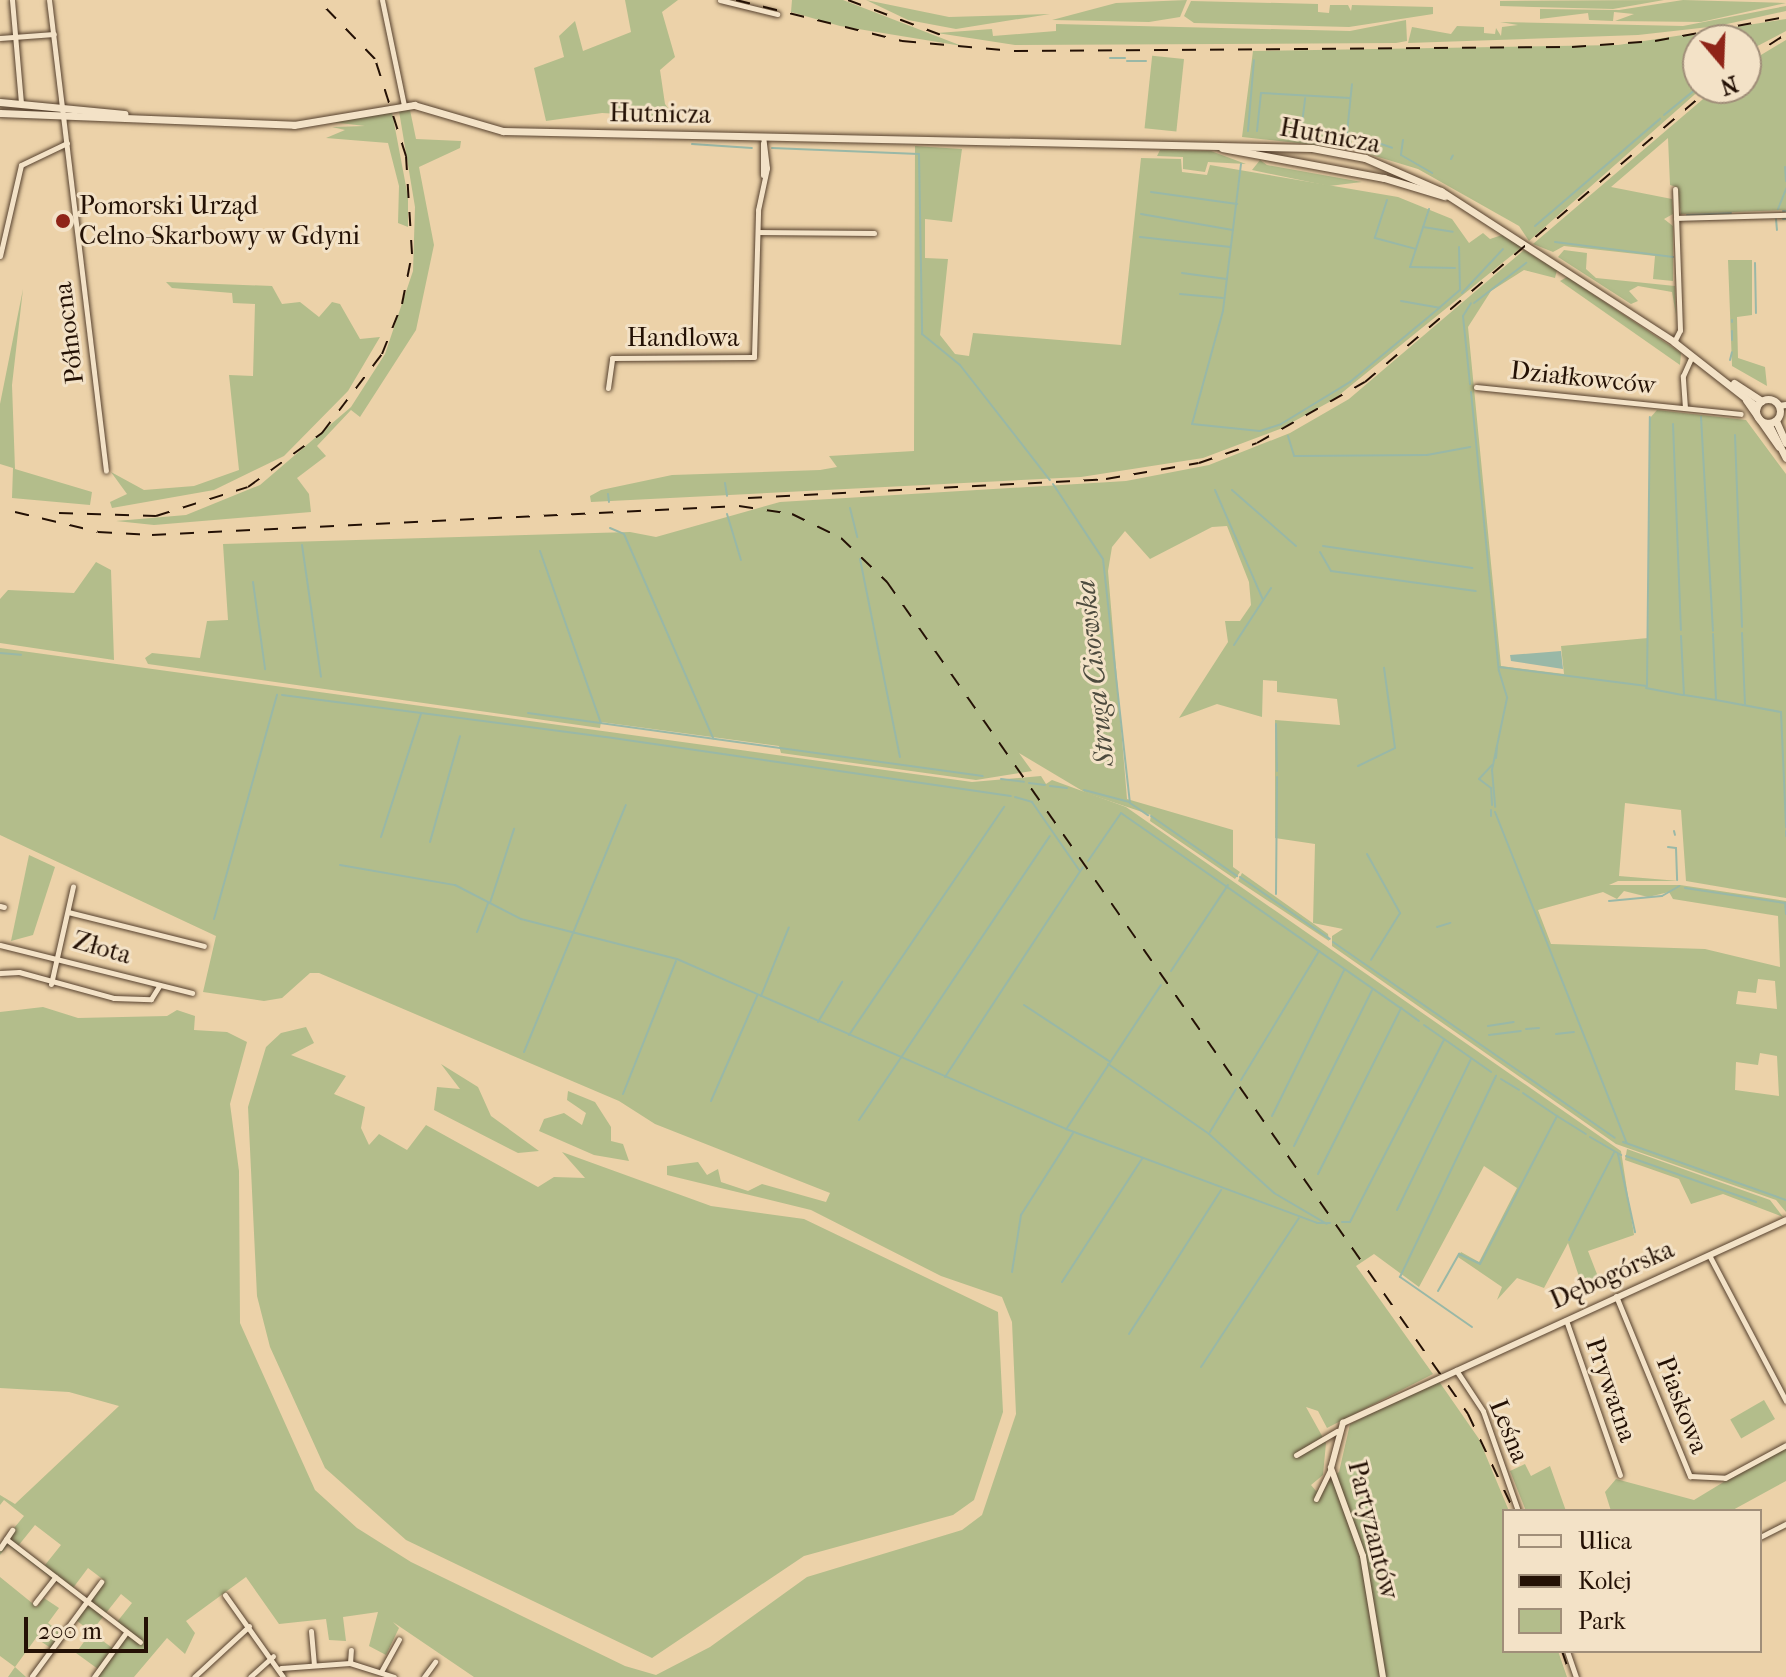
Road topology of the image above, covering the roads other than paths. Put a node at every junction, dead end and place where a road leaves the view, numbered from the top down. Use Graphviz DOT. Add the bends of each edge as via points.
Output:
graph roads {
  1 [pos="12,0"];
  2 [pos="49,0"];
  3 [pos="382,0"];
  4 [pos="720,0"];
  5 [pos="777,14"];
  6 [pos="54,34"];
  7 [pos="17,37"];
  8 [pos="0,38"];
  9 [pos="0,102"];
  10 [pos="10,102"];
  11 [pos="21,103"];
  12 [pos="404,105"];
  13 [pos="63,106"];
  14 [pos="0,113"];
  15 [pos="10,113"];
  16 [pos="126,115"];
  17 [pos="64,116"];
  18 [pos="763,139"];
  19 [pos="67,143"];
  20 [pos="1312,148"];
  21 [pos="1251,149"];
  22 [pos="1340,153"];
  23 [pos="1314,165"];
  24 [pos="1330,167"];
  25 [pos="1409,175"];
  26 [pos="1405,184"];
  27 [pos="1675,189"];
  28 [pos="1446,196"];
  29 [pos="1786,215"];
  30 [pos="1676,218"];
  31 [pos="758,232"];
  32 [pos="874,233"];
  33 [pos="0,256"];
  34 [pos="1674,342"];
  35 [pos="1692,356"];
  36 [pos="1721,377"];
  37 [pos="1476,387"];
  38 [pos="608,388"];
  39 [pos="1745,398"];
  40 [pos="1760,404"];
  41 [pos="1783,407"];
  42 [pos="1685,409"];
  43 [pos="1741,414"];
  44 [pos="1772,422"];
  45 [pos="1782,445"];
  46 [pos="1786,458"];
  47 [pos="106,471"];
  48 [pos="73,886"];
  49 [pos="68,912"];
  50 [pos="0,945"];
  51 [pos="204,946"];
  52 [pos="59,956"];
  53 [pos="0,973"];
  54 [pos="51,984"];
  55 [pos="159,986"];
  56 [pos="192,993"];
  57 [pos="1786,1220"];
  58 [pos="1709,1254"];
  59 [pos="1616,1295"];
  60 [pos="1565,1319"];
  61 [pos="1456,1369"];
  62 [pos="1786,1401"];
  63 [pos="1337,1431"];
  64 [pos="1786,1445"];
  65 [pos="1296,1455"];
  66 [pos="1331,1468"];
  67 [pos="1620,1475"];
  68 [pos="1316,1499"];
  69 [pos="1517,1509"];
  70 [pos="1786,1524"];
  71 [pos="12,1530"];
  72 [pos="1762,1536"];
  73 [pos="6,1539"];
  74 [pos="0,1548"];
  75 [pos="55,1577"];
  76 [pos="101,1582"];
  77 [pos="225,1595"];
  78 [pos="87,1602"];
  79 [pos="35,1603"];
  80 [pos="249,1626"];
  81 [pos="311,1631"];
  82 [pos="125,1634"];
  83 [pos="399,1639"];
  84 [pos="140,1642"];
  85 [pos="351,1650"];
  86 [pos="1568,1653"];
  87 [pos="273,1656"];
  88 [pos="435,1662"];
  89 [pos="350,1663"];
  90 [pos="314,1664"];
  91 [pos="281,1668"];
  92 [pos="382,1670"];
  93 [pos="32,1676"];
  94 [pos="94,1677"];
  95 [pos="194,1677"];
  96 [pos="250,1677"];
  97 [pos="283,1677"];
  98 [pos="394,1677"];
  99 [pos="424,1677"];
  100 [pos="1383,1677"];
  101 [pos="1576,1677"];
  1 -- 7 [label="street"];
  2 -- 6 [label="street, Północna"];
  3 -- 12 [label="street"];
  4 -- 5 [label="street"];
  6 -- 7 [label="street"];
  6 -- 13 [label="street, Północna"];
  7 -- 8 [label="street"];
  7 -- 11 [label="street"];
  9 -- 10 [label="main road, Hutnicza"];
  10 -- 11 [label="main road, Hutnicza"];
  10 -- 15 [label="main road"];
  11 -- 13 [label="main road, Hutnicza"];
  12 -- 16 [label="main road, Hutnicza" via="294,125"];
  12 -- 18 [label="main road, Hutnicza" via="503,131"];
  13 -- 16 [label="main road, Hutnicza"];
  13 -- 17 [label="street, Północna"];
  14 -- 15 [label="main road, Hutnicza"];
  15 -- 17 [label="main road, Hutnicza"];
  16 -- 17 [label="main road, Hutnicza"];
  17 -- 19 [label="street, Północna"];
  18 -- 21 [label="main road, Hutnicza"];
  18 -- 31 [label="street, Handlowa"];
  19 -- 33 [label="street" via="21,165"];
  19 -- 47 [label="street, Północna"];
  20 -- 21 [label="main road, Hutnicza"];
  20 -- 22 [label="main road, Hutnicza"];
  20 -- 23 [label="main road"];
  21 -- 23 [label="main road, Hutnicza"];
  22 -- 24 [label="main road"];
  22 -- 25 [label="main road, Hutnicza"];
  23 -- 24 [label="main road, Hutnicza"];
  24 -- 26 [label="main road, Hutnicza"];
  25 -- 26 [label="main road"];
  25 -- 28 [label="main road, Hutnicza"];
  26 -- 28 [label="main road, Hutnicza"];
  27 -- 30 [label="street"];
  28 -- 34 [label="main road, Hutnicza"];
  29 -- 30 [label="street"];
  30 -- 34 [label="street" via="1680,330"];
  31 -- 32 [label="street"];
  31 -- 38 [label="street, Handlowa" via="754,357 612,358"];
  34 -- 35 [label="main road, Hutnicza"];
  35 -- 36 [label="main road, Hutnicza"];
  35 -- 42 [label="street, Działkowców" via="1683,376"];
  36 -- 39 [label="main road"];
  36 -- 40 [label="main road"];
  37 -- 42 [label="street, Działkowców"];
  39 -- 40 [label="main road"];
  39 -- 45 [label="main road"];
  40 -- 41 [label="main road"];
  40 -- 44 [label="main road" via="1760,419"];
  41 -- 44 [label="main road"];
  42 -- 43 [label="street, Działkowców"];
  44 -- 45 [label="main road"];
  45 -- 46 [label="main road"];
  48 -- 49 [label="street"];
  49 -- 51 [label="street"];
  49 -- 52 [label="street"];
  50 -- 52 [label="street, Złota"];
  52 -- 54 [label="street"];
  52 -- 55 [label="street, Złota"];
  53 -- 54 [label="street" via="19,972"];
  54 -- 55 [label="street" via="144,1000 155,997"];
  55 -- 56 [label="street, Złota"];
  57 -- 58 [label="street, Dębogórska"];
  58 -- 59 [label="street, Dębogórska"];
  58 -- 62 [label="street"];
  59 -- 60 [label="street, Dębogórska"];
  59 -- 64 [label="street, Piaskowa" via="1690,1476 1725,1478"];
  60 -- 61 [label="street, Dębogórska"];
  60 -- 67 [label="street, Prywatna"];
  61 -- 63 [label="street, Partyzantów" via="1361,1411"];
  61 -- 69 [label="street, Leśna" via="1483,1411"];
  63 -- 65 [label="street"];
  63 -- 66 [label="street, Partyzantów"];
  66 -- 68 [label="street"];
  66 -- 100 [label="street, Partyzantów" via="1363,1556"];
  70 -- 72 [label="street"];
  71 -- 73 [label="street"];
  73 -- 74 [label="street"];
  73 -- 75 [label="street"];
  75 -- 78 [label="street"];
  75 -- 79 [label="street"];
  76 -- 78 [label="street"];
  77 -- 80 [label="street"];
  78 -- 82 [label="street"];
  78 -- 93 [label="street"];
  80 -- 87 [label="street"];
  80 -- 95 [label="street"];
  81 -- 90 [label="street"];
  82 -- 84 [label="street"];
  82 -- 94 [label="street"];
  83 -- 92 [label="street"];
  85 -- 89 [label="street"];
  86 -- 101 [label="street"];
  87 -- 91 [label="street"];
  87 -- 96 [label="street"];
  88 -- 99 [label="street"];
  89 -- 90 [label="street"];
  89 -- 92 [label="street"];
  90 -- 91 [label="street"];
  91 -- 97 [label="street"];
  92 -- 98 [label="street"];
}
